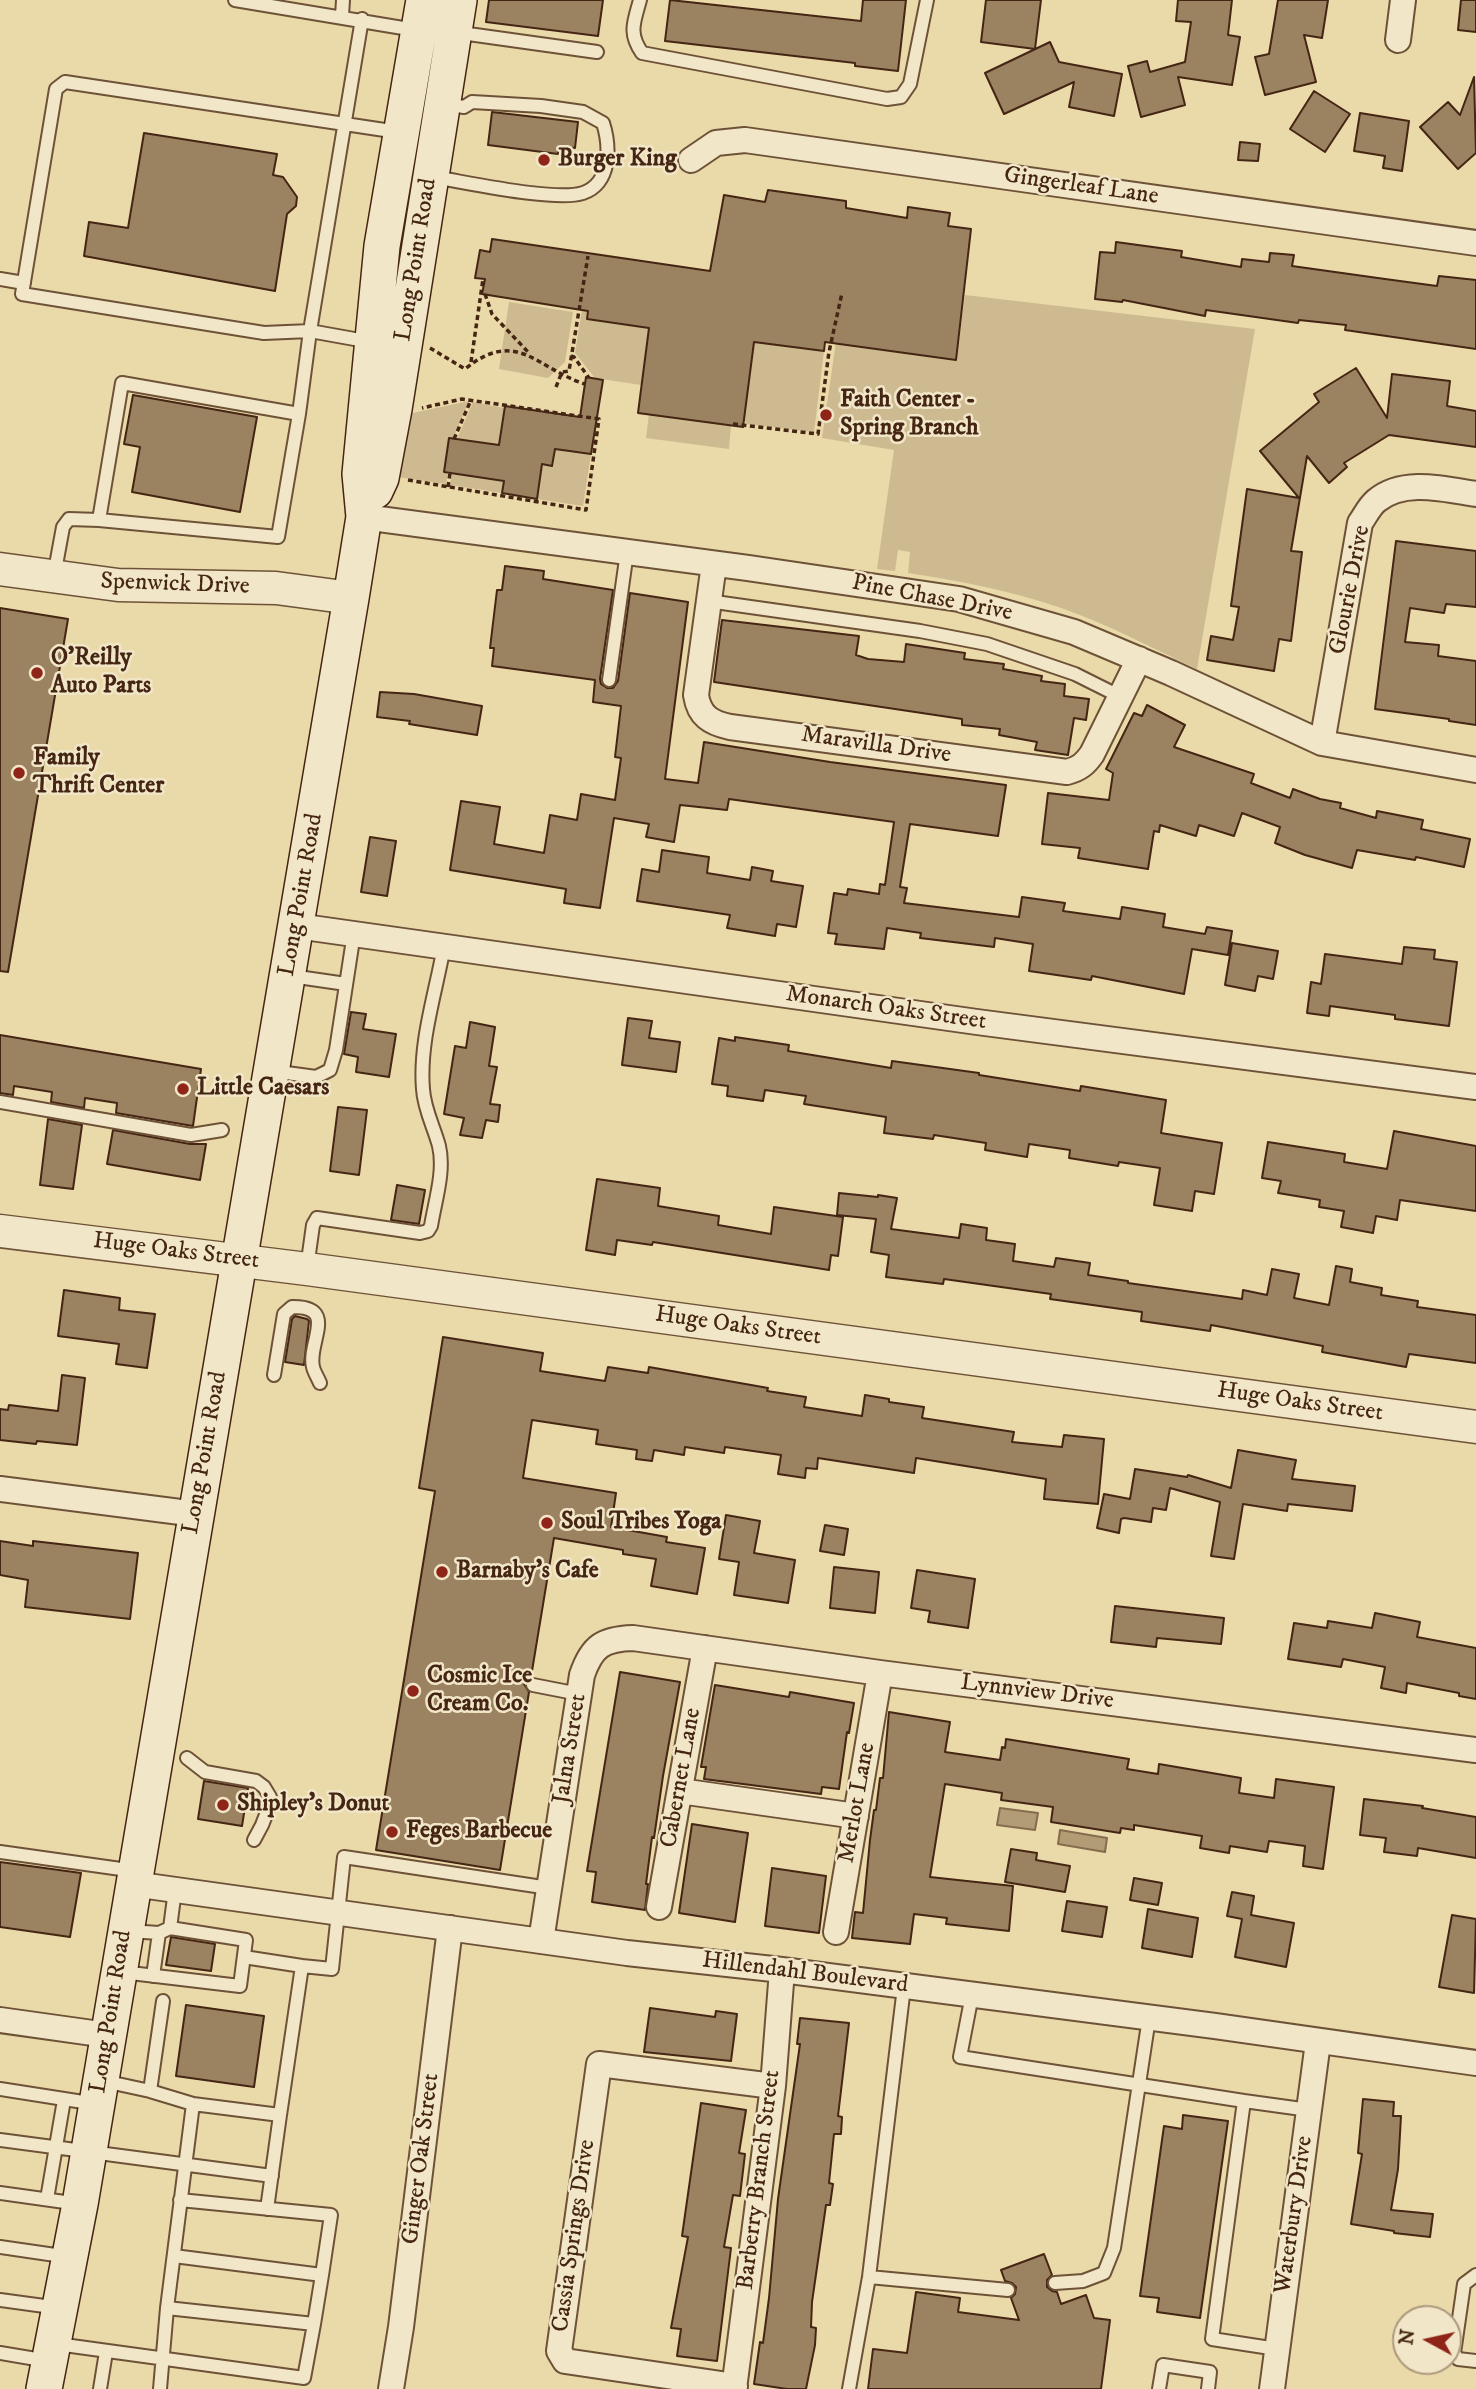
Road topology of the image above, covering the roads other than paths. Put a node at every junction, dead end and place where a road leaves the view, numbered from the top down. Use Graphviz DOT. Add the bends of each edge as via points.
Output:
graph roads {
  1 [pos="234,0"];
  2 [pos="342,0"];
  3 [pos="640,0"];
  4 [pos="927,0"];
  5 [pos="1404,0"];
  6 [pos="422,15"];
  7 [pos="342,16"];
  8 [pos="457,16"];
  9 [pos="362,19"];
  10 [pos="1398,40"];
  11 [pos="597,52"];
  12 [pos="444,91"];
  13 [pos="344,124"];
  14 [pos="400,133"];
  15 [pos="691,160"];
  16 [pos="430,177"];
  17 [pos="1476,243"];
  18 [pos="0,279"];
  19 [pos="24,284"];
  20 [pos="310,331"];
  21 [pos="401,343"];
  22 [pos="299,414"];
  23 [pos="1476,494"];
  24 [pos="364,517"];
  25 [pos="99,520"];
  26 [pos="627,552"];
  27 [pos="714,564"];
  28 [pos="0,569"];
  29 [pos="54,576"];
  30 [pos="351,598"];
  31 [pos="708,601"];
  32 [pos="1139,659"];
  33 [pos="609,680"];
  34 [pos="1121,697"];
  35 [pos="1322,743"];
  36 [pos="1476,770"];
  37 [pos="297,926"];
  38 [pos="354,933"];
  39 [pos="444,946"];
  40 [pos="288,976"];
  41 [pos="346,984"];
  42 [pos="272,1071"];
  43 [pos="1476,1087"];
  44 [pos="0,1102"];
  45 [pos="222,1130"];
  46 [pos="0,1231"];
  47 [pos="240,1260"];
  48 [pos="307,1269"];
  49 [pos="274,1375"];
  50 [pos="320,1383"];
  51 [pos="1476,1427"];
  52 [pos="0,1489"];
  53 [pos="196,1514"];
  54 [pos="600,1645"];
  55 [pos="705,1648"];
  56 [pos="880,1673"];
  57 [pos="533,1685"];
  58 [pos="579,1694"];
  59 [pos="1476,1750"];
  60 [pos="187,1758"];
  61 [pos="680,1791"];
  62 [pos="856,1816"];
  63 [pos="254,1840"];
  64 [pos="0,1852"];
  65 [pos="134,1877"];
  66 [pos="549,1888"];
  67 [pos="175,1890"];
  68 [pos="659,1907"];
  69 [pos="338,1913"];
  70 [pos="450,1928"];
  71 [pos="151,1931"];
  72 [pos="836,1932"];
  73 [pos="541,1941"];
  74 [pos="244,1957"];
  75 [pos="302,1966"];
  76 [pos="782,1970"];
  77 [pos="118,1972"];
  78 [pos="153,1976"];
  79 [pos="904,1987"];
  80 [pos="972,1995"];
  81 [pos="163,2001"];
  82 [pos="1149,2018"];
  83 [pos="0,2020"];
  84 [pos="107,2035"];
  85 [pos="1318,2042"];
  86 [pos="1476,2063"];
  87 [pos="773,2086"];
  88 [pos="1138,2087"];
  89 [pos="0,2090"];
  90 [pos="149,2091"];
  91 [pos="87,2095"];
  92 [pos="1244,2101"];
  93 [pos="193,2104"];
  94 [pos="1309,2110"];
  95 [pos="280,2115"];
  96 [pos="0,2140"];
  97 [pos="72,2151"];
  98 [pos="186,2166"];
  99 [pos="272,2176"];
  100 [pos="0,2193"];
  101 [pos="180,2200"];
  102 [pos="63,2202"];
  103 [pos="267,2209"];
  104 [pos="0,2247"];
  105 [pos="174,2256"];
  106 [pos="69,2257"];
  107 [pos="322,2275"];
  108 [pos="1476,2275"];
  109 [pos="869,2277"];
  110 [pos="1055,2283"];
  111 [pos="1008,2290"];
  112 [pos="0,2300"];
  113 [pos="60,2308"];
  114 [pos="167,2308"];
  115 [pos="314,2324"];
  116 [pos="1277,2349"];
  117 [pos="106,2352"];
  118 [pos="0,2353"];
  119 [pos="163,2360"];
  120 [pos="1476,2361"];
  121 [pos="49,2364"];
  122 [pos="734,2388"];
  123 [pos="100,2389"];
  124 [pos="160,2389"];
  125 [pos="391,2389"];
  126 [pos="849,2389"];
  127 [pos="1160,2389"];
  128 [pos="1208,2389"];
  129 [pos="1272,2389"];
  1 -- 7 [label="lane"];
  2 -- 7 [label="lane"];
  3 -- 4 [label="lane" via="633,25 634,41 642,53 887,99 901,97 910,84"];
  5 -- 10 [label="street"];
  6 -- 9 [label="lane"];
  6 -- 12 [label="main road"];
  6 -- 14 [label="main road, Long Point Road"];
  7 -- 9 [label="lane"];
  8 -- 11 [label="lane"];
  8 -- 12 [label="main road, Long Point Road"];
  9 -- 13 [label="lane"];
  12 -- 16 [label="main road, Long Point Road"];
  12 -- 16 [label="lane" via="464,107 472,102 583,112 603,123 609,140 606,169 583,193 551,195"];
  13 -- 14 [label="lane"];
  13 -- 19 [label="lane" via="65,82 56,89"];
  13 -- 20 [label="lane"];
  14 -- 21 [label="main road, Long Point Road" via="382,246"];
  15 -- 17 [label="street, Gingerleaf Lane" via="716,143 746,140"];
  16 -- 21 [label="main road, Long Point Road"];
  18 -- 19 [label="lane"];
  19 -- 20 [label="lane" via="22,294 264,333"];
  20 -- 21 [label="lane"];
  20 -- 22 [label="lane"];
  21 -- 24 [label="main road, Long Point Road" via="381,478"];
  22 -- 25 [label="lane" via="278,537"];
  22 -- 25 [label="lane" via="122,383"];
  23 -- 35 [label="street, Glourie Drive" via="1411,487 1390,491 1373,503 1360,523"];
  24 -- 26 [label="street, Pine Chase Drive"];
  24 -- 30 [label="main road, Long Point Road"];
  25 -- 29 [label="lane" via="69,519 63,527"];
  26 -- 27 [label="street, Pine Chase Drive"];
  26 -- 33 [label="lane"];
  27 -- 31 [label="street, Maravilla Drive"];
  27 -- 32 [label="street, Pine Chase Drive" via="958,599 1074,632"];
  28 -- 29 [label="street, Spenwick Drive"];
  29 -- 30 [label="street, Spenwick Drive" via="118,586 276,589"];
  30 -- 37 [label="main road, Long Point Road"];
  31 -- 34 [label="lane" via="978,642 1046,662"];
  31 -- 34 [label="street, Maravilla Drive" via="696,695 702,713 719,725 1067,772 1086,763"];
  32 -- 34 [label="street, Maravilla Drive"];
  32 -- 35 [label="street, Pine Chase Drive"];
  35 -- 36 [label="street, Pine Chase Drive"];
  37 -- 38 [label="street, Monarch Oaks Street"];
  37 -- 40 [label="main road, Long Point Road"];
  38 -- 39 [label="street, Monarch Oaks Street"];
  38 -- 41 [label="lane"];
  39 -- 43 [label="street, Monarch Oaks Street"];
  39 -- 48 [label="lane" via="423,1063 426,1108 441,1165 432,1226 420,1233 317,1218"];
  40 -- 41 [label="lane"];
  40 -- 42 [label="main road, Long Point Road"];
  41 -- 42 [label="lane" via="330,1070 316,1077"];
  42 -- 47 [label="main road, Long Point Road"];
  44 -- 45 [label="lane" via="191,1135"];
  46 -- 47 [label="street, Huge Oaks Street"];
  47 -- 48 [label="street, Huge Oaks Street"];
  47 -- 53 [label="main road, Long Point Road"];
  48 -- 51 [label="street, Huge Oaks Street"];
  49 -- 50 [label="lane" via="284,1314 292,1307 306,1308 319,1323 312,1365"];
  52 -- 53 [label="street"];
  53 -- 65 [label="main road, Long Point Road"];
  54 -- 55 [label="street, Lynnview Drive" via="615,1638 633,1638"];
  54 -- 58 [label="street, Jalna Street" via="588,1658"];
  55 -- 56 [label="street, Lynnview Drive"];
  55 -- 61 [label="street, Cabernet Lane"];
  56 -- 59 [label="street, Lynnview Drive"];
  56 -- 62 [label="street, Merlot Lane"];
  57 -- 58 [label="lane"];
  58 -- 66 [label="street, Jalna Street"];
  60 -- 63 [label="lane" via="205,1772 256,1781 264,1787 269,1807"];
  61 -- 62 [label="street"];
  61 -- 68 [label="street, Cabernet Lane"];
  62 -- 72 [label="street, Merlot Lane"];
  64 -- 65 [label="lane"];
  65 -- 67 [label="street, Hillendahl Boulevard"];
  65 -- 71 [label="main road, Long Point Road"];
  66 -- 69 [label="lane" via="344,1857"];
  66 -- 73 [label="street, Jalna Street"];
  67 -- 69 [label="street, Hillendahl Boulevard"];
  67 -- 71 [label="lane"];
  69 -- 70 [label="street, Hillendahl Boulevard"];
  69 -- 75 [label="lane" via="332,1969"];
  70 -- 73 [label="street, Hillendahl Boulevard"];
  70 -- 125 [label="street, Ginger Oak Street"];
  71 -- 74 [label="lane" via="246,1940"];
  71 -- 77 [label="main road, Long Point Road"];
  71 -- 78 [label="lane"];
  73 -- 76 [label="street, Hillendahl Boulevard"];
  74 -- 75 [label="lane"];
  74 -- 78 [label="lane" via="240,1986"];
  75 -- 95 [label="lane"];
  76 -- 79 [label="street, Hillendahl Boulevard"];
  76 -- 87 [label="street, Barberry Branch Street"];
  77 -- 78 [label="lane"];
  77 -- 84 [label="main road, Long Point Road"];
  79 -- 80 [label="street, Hillendahl Boulevard"];
  79 -- 109 [label="lane"];
  80 -- 82 [label="street, Hillendahl Boulevard"];
  80 -- 88 [label="lane" via="960,2057"];
  81 -- 90 [label="lane"];
  82 -- 85 [label="street, Hillendahl Boulevard"];
  82 -- 88 [label="lane"];
  83 -- 84 [label="street"];
  84 -- 91 [label="main road, Long Point Road"];
  85 -- 86 [label="street, Hillendahl Boulevard"];
  85 -- 94 [label="street, Waterbury Drive"];
  87 -- 122 [label="street, Barberry Branch Street"];
  87 -- 122 [label="street, Cassia Springs Drive" via="599,2064 559,2351 565,2361"];
  88 -- 92 [label="lane"];
  88 -- 110 [label="lane" via="1114,2248 1104,2273 1083,2281"];
  89 -- 91 [label="lane"];
  90 -- 91 [label="lane"];
  90 -- 93 [label="lane"];
  91 -- 97 [label="main road, Long Point Road"];
  92 -- 94 [label="lane"];
  92 -- 116 [label="lane" via="1213,2339"];
  93 -- 95 [label="lane"];
  93 -- 98 [label="lane"];
  94 -- 116 [label="street, Waterbury Drive"];
  95 -- 99 [label="lane"];
  96 -- 97 [label="lane"];
  97 -- 98 [label="lane"];
  97 -- 102 [label="main road, Long Point Road"];
  98 -- 99 [label="lane"];
  98 -- 101 [label="lane"];
  99 -- 103 [label="lane"];
  100 -- 102 [label="lane"];
  101 -- 103 [label="lane"];
  101 -- 105 [label="lane"];
  102 -- 106 [label="main road, Long Point Road"];
  103 -- 107 [label="lane" via="331,2215"];
  104 -- 106 [label="lane"];
  105 -- 107 [label="lane"];
  105 -- 114 [label="lane"];
  106 -- 113 [label="main road, Long Point Road"];
  107 -- 115 [label="lane"];
  108 -- 120 [label="lane" via="1464,2284 1454,2353"];
  109 -- 111 [label="lane"];
  109 -- 126 [label="lane"];
  112 -- 113 [label="lane"];
  113 -- 121 [label="main road, Long Point Road"];
  114 -- 115 [label="lane"];
  114 -- 119 [label="lane"];
  115 -- 119 [label="lane" via="304,2378"];
  116 -- 129 [label="street, Waterbury Drive"];
  117 -- 119 [label="lane"];
  117 -- 121 [label="lane"];
  117 -- 123 [label="lane"];
  118 -- 121 [label="lane"];
  119 -- 124 [label="lane"];
  127 -- 128 [label="lane" via="1163,2365 1210,2372"];
}
